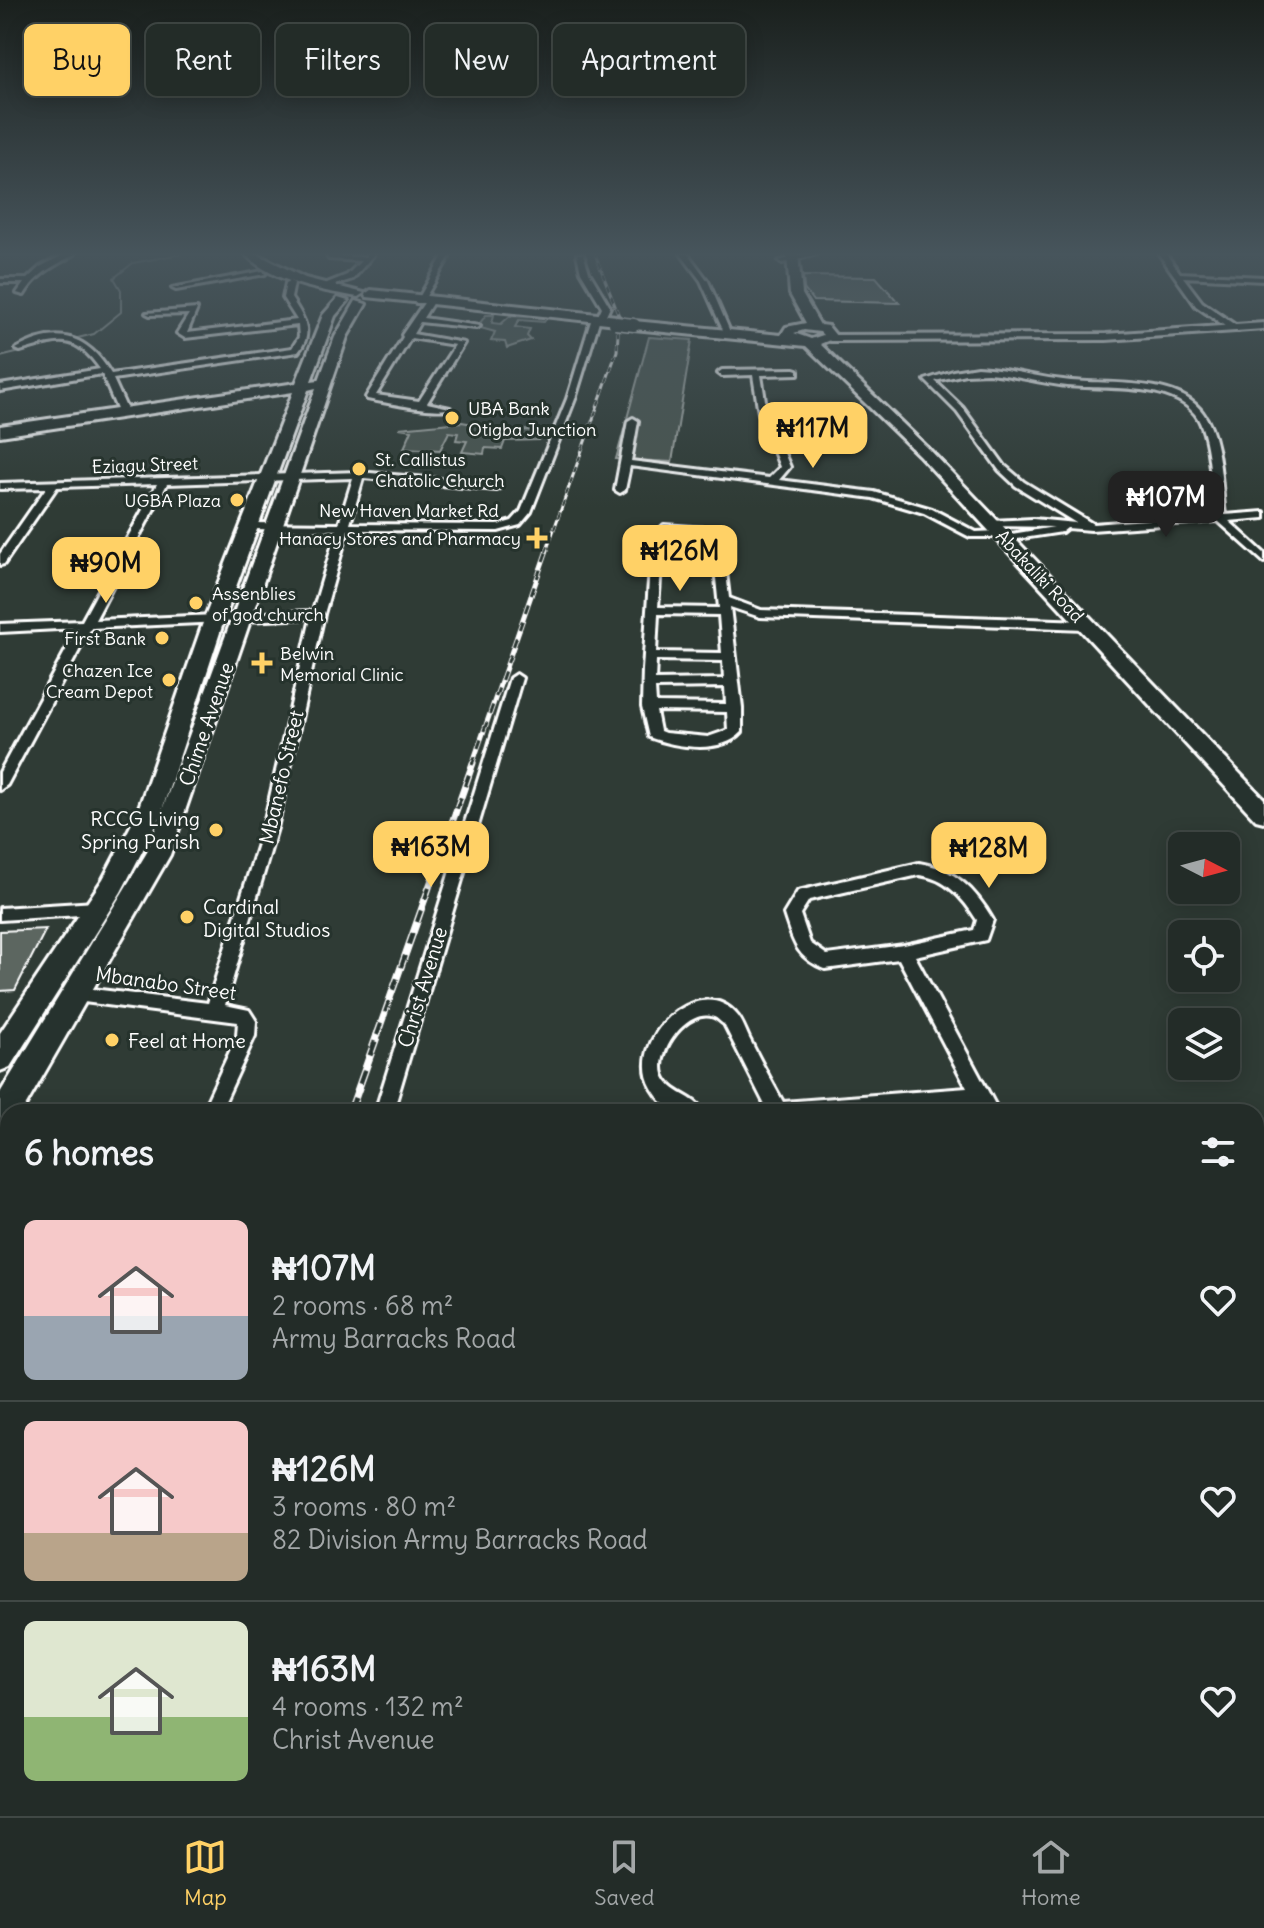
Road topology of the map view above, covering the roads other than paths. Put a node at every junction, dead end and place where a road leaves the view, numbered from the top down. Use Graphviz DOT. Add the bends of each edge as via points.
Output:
graph roads {
  1 [pos="303,339"];
  2 [pos="321,339"];
  3 [pos="338,339"];
  4 [pos="404,339"];
  5 [pos="431,339"];
  6 [pos="599,339"];
  7 [pos="812,339"];
  8 [pos="841,339"];
  9 [pos="960,339"];
  10 [pos="20,349"];
  11 [pos="315,352"];
  12 [pos="795,372"];
  13 [pos="722,373"];
  14 [pos="106,374"];
  15 [pos="757,375"];
  16 [pos="0,388"];
  17 [pos="309,392"];
  18 [pos="266,393"];
  19 [pos="421,406"];
  20 [pos="446,408"];
  21 [pos="124,414"];
  22 [pos="633,421"];
  23 [pos="0,431"];
  24 [pos="0,437"];
  25 [pos="626,463"];
  26 [pos="785,467"];
  27 [pos="359,475"];
  28 [pos="291,476"];
  29 [pos="267,477"];
  30 [pos="164,480"];
  31 [pos="771,482"];
  32 [pos="54,484"];
  33 [pos="0,486"];
  34 [pos="497,487"];
  35 [pos="812,487"];
  36 [pos="620,490"];
  37 [pos="1264,515"];
  38 [pos="1220,518"];
  39 [pos="344,525"];
  40 [pos="249,526"];
  41 [pos="274,526"];
  42 [pos="1067,527"];
  43 [pos="1091,527"];
  44 [pos="1004,531"];
  45 [pos="1264,559"];
  46 [pos="0,562"];
  47 [pos="657,564"];
  48 [pos="720,565"];
  49 [pos="653,610"];
  50 [pos="725,612"];
  51 [pos="760,613"];
  52 [pos="318,614"];
  53 [pos="242,616"];
  54 [pos="215,617"];
  55 [pos="85,625"];
  56 [pos="1085,625"];
  57 [pos="0,628"];
  58 [pos="652,656"];
  59 [pos="729,657"];
  60 [pos="516,678"];
  61 [pos="732,683"];
  62 [pos="651,684"];
  63 [pos="649,707"];
  64 [pos="735,708"];
  65 [pos="8,756"];
  66 [pos="0,785"];
  67 [pos="1264,795"];
  68 [pos="1264,814"];
  69 [pos="96,908"];
  70 [pos="0,914"];
  71 [pos="904,952"];
  72 [pos="76,994"];
  73 [pos="214,1012"];
  74 [pos="0,1058"];
  75 [pos="985,1103"];
  76 [pos="10,1104"];
  77 [pos="215,1104"];
  78 [pos="386,1104"];
  79 [pos="681,1104"];
  80 [pos="769,1104"];
  81 [pos="958,1104"];
  1 -- 14 [label="street" via="299,348 268,355"];
  2 -- 11 [label="main road, Chime Avenue"];
  3 -- 17 [label="main road, Chime Avenue"];
  4 -- 19 [label="street" via="370,397"];
  5 -- 19 [label="street" via="460,343"];
  6 -- 39 [label="street, New Haven Market Rd" via="526,512 516,523 498,528"];
  7 -- 44 [label="main road, Abakaliki Road"];
  8 -- 9 [label="street"];
  10 -- 14 [label="street" via="73,340"];
  11 -- 17 [label="main road, Chime Avenue"];
  11 -- 18 [label="main road" via="293,383"];
  12 -- 15 [label="street"];
  13 -- 15 [label="street"];
  14 -- 16 [label="street"];
  14 -- 21 [label="street"];
  15 -- 26 [label="street" via="763,413"];
  17 -- 18 [label="main road"];
  17 -- 24 [label="main road"];
  17 -- 28 [label="main road, Chime Avenue"];
  17 -- 29 [label="main road, Chime Avenue"];
  18 -- 21 [label="main road"];
  19 -- 20 [label="street"];
  21 -- 23 [label="main road"];
  22 -- 25 [label="street"];
  25 -- 31 [label="street"];
  25 -- 36 [label="street"];
  26 -- 31 [label="street"];
  26 -- 35 [label="street"];
  27 -- 28 [label="street"];
  27 -- 34 [label="street"];
  27 -- 39 [label="street, Mbanefo Street"];
  28 -- 29 [label="street, Eziagu Street"];
  28 -- 41 [label="main road, Chime Avenue"];
  29 -- 30 [label="street, Eziagu Street"];
  29 -- 40 [label="main road, Chime Avenue"];
  30 -- 32 [label="street, Eziagu Street"];
  30 -- 55 [label="street"];
  31 -- 35 [label="street"];
  32 -- 33 [label="street, Eziagu Street"];
  32 -- 46 [label="street"];
  35 -- 44 [label="street" via="895,499 974,535"];
  37 -- 38 [label="street"];
  38 -- 43 [label="street"];
  38 -- 43 [label="street" via="1208,428 1203,415 1178,398 1149,388 1067,384 978,370 929,380 960,410 1002,468"];
  38 -- 45 [label="street"];
  39 -- 41 [label="street, New Haven Market Rd"];
  39 -- 52 [label="street, Mbanefo Street"];
  40 -- 41 [label="street, New Haven Market Rd"];
  40 -- 54 [label="main road, Chime Avenue"];
  41 -- 53 [label="main road, Chime Avenue"];
  42 -- 43 [label="street"];
  42 -- 44 [label="street"];
  42 -- 44 [label="street"];
  44 -- 56 [label="main road, Abakaliki Road"];
  44 -- 67 [label="main road, Abakaliki Road"];
  47 -- 48 [label="street"];
  47 -- 48 [label="street" via="660,530 678,528 714,529"];
  47 -- 49 [label="street"];
  48 -- 50 [label="street"];
  49 -- 50 [label="street"];
  49 -- 58 [label="street"];
  50 -- 51 [label="street"];
  50 -- 51 [label="street"];
  50 -- 59 [label="street"];
  51 -- 56 [label="street"];
  52 -- 53 [label="street"];
  52 -- 73 [label="street, Mbanefo Street" via="270,828"];
  53 -- 54 [label="street"];
  53 -- 72 [label="main road, Chime Avenue" via="158,855"];
  54 -- 55 [label="street"];
  54 -- 69 [label="main road, Chime Avenue" via="148,816"];
  55 -- 57 [label="street"];
  55 -- 65 [label="street"];
  56 -- 68 [label="main road, Abakaliki Road"];
  58 -- 59 [label="street"];
  58 -- 62 [label="street"];
  59 -- 61 [label="street"];
  60 -- 78 [label="street, Christ Avenue"];
  61 -- 62 [label="street"];
  61 -- 64 [label="street"];
  62 -- 63 [label="street"];
  63 -- 64 [label="street"];
  63 -- 64 [label="street" via="654,734 676,740 731,737 737,725"];
  65 -- 66 [label="street"];
  69 -- 70 [label="street"];
  69 -- 74 [label="main road, Chime Avenue"];
  71 -- 71 [label="street" via="973,938 985,927 978,908 938,871 919,869 804,895 794,907 793,922 803,947 819,960"];
  71 -- 75 [label="street"];
  72 -- 73 [label="street, Mbanabo Street"];
  72 -- 76 [label="main road, Chime Avenue"];
  73 -- 77 [label="street, Mbanabo Street" via="243,1015 247,1021 246,1036"];
  75 -- 81 [label="street"];
  79 -- 80 [label="street" via="653,1080 652,1062 661,1039 681,1017 692,1009 711,1007 726,1012"];
}
